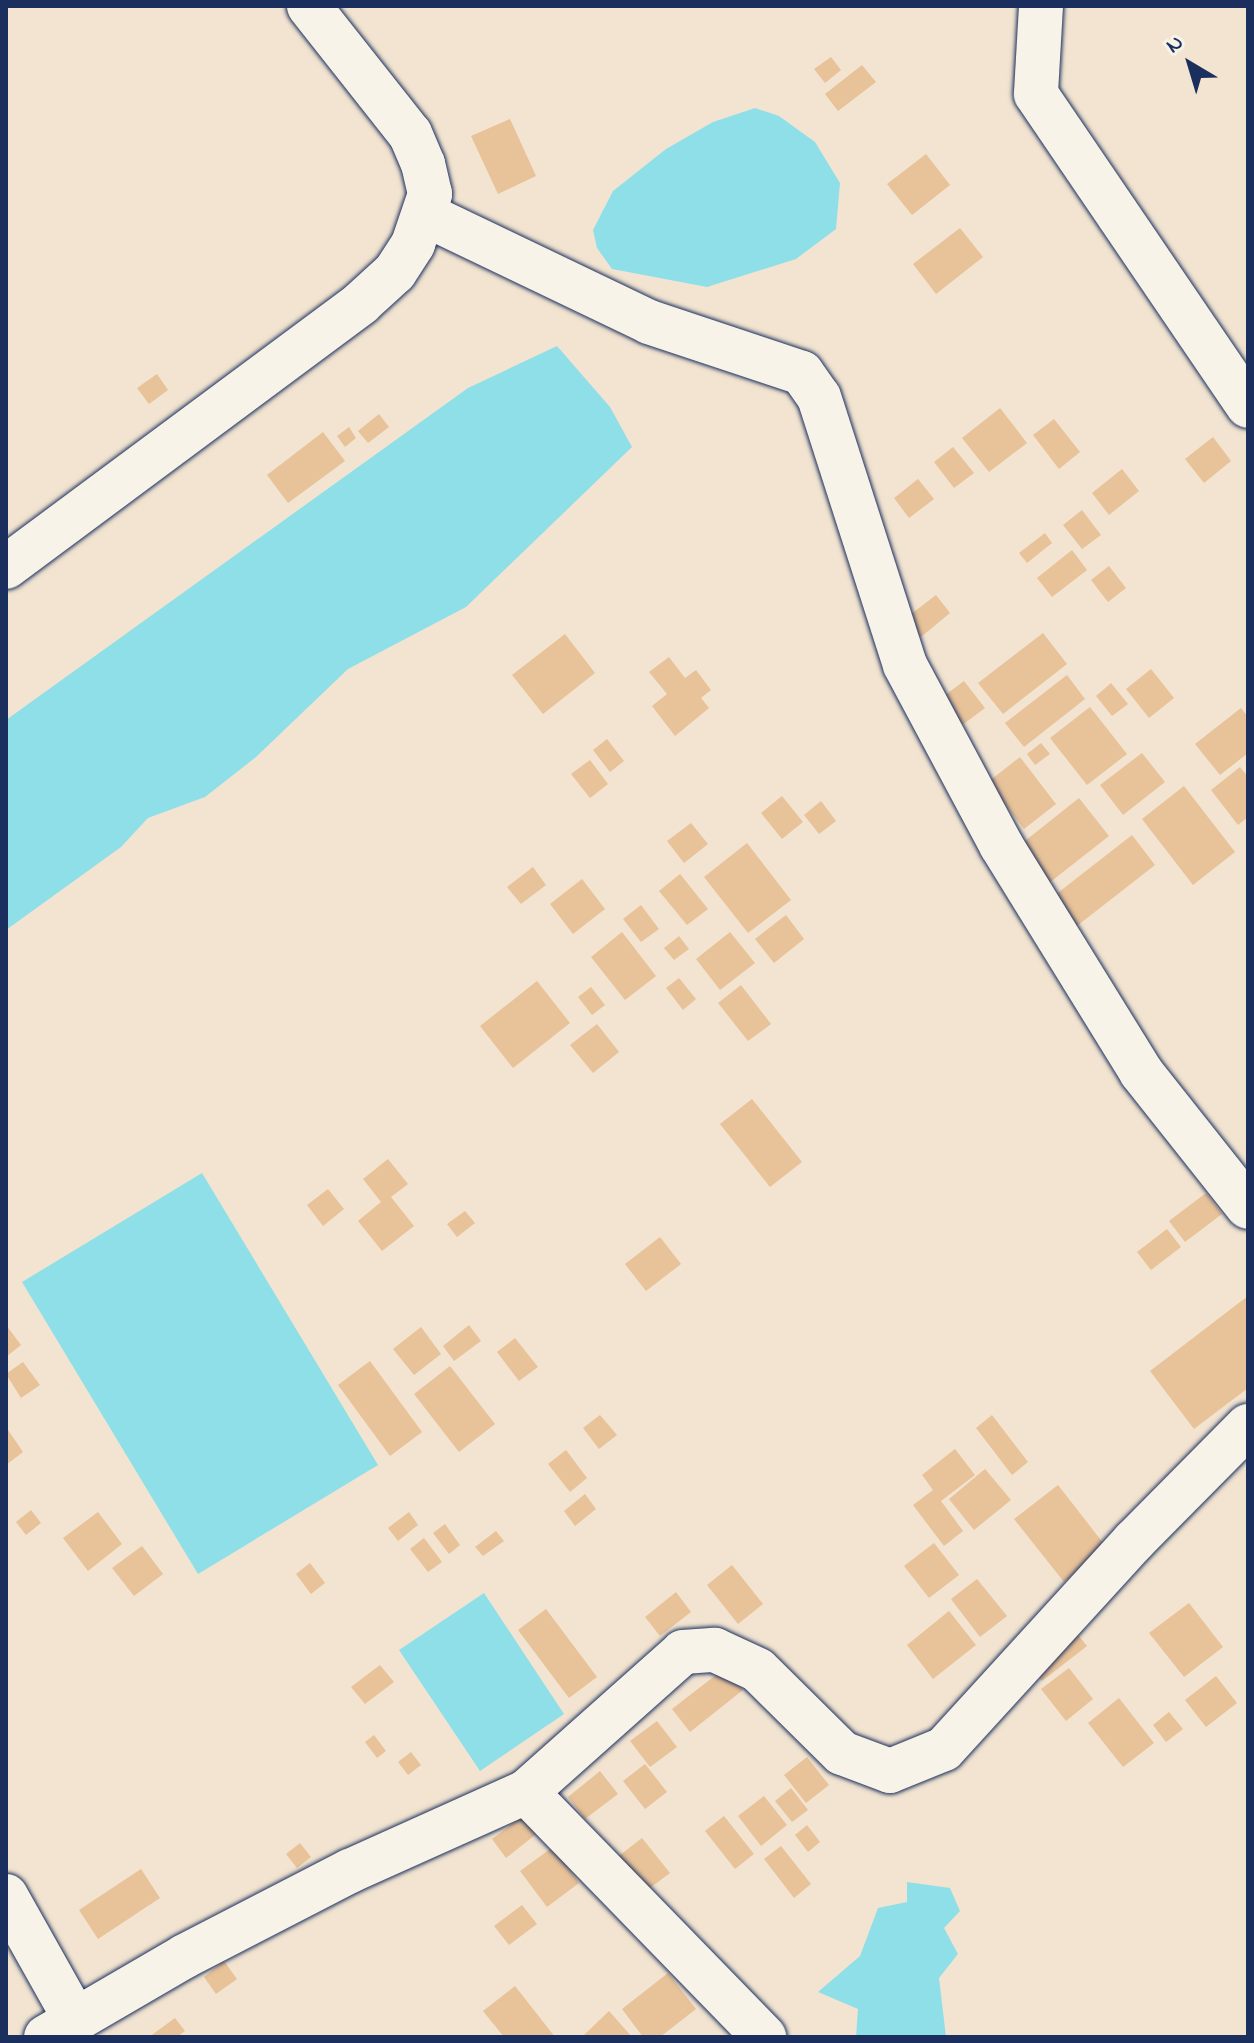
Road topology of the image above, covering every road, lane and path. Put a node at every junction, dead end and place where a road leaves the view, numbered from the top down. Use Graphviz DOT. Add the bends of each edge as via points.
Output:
graph roads {
  1 [pos="309,6"];
  2 [pos="1041,6"];
  3 [pos="426,215"];
  4 [pos="1248,406"];
  5 [pos="6,567"];
  6 [pos="1248,1207"];
  7 [pos="1248,1426"];
  8 [pos="526,1792"];
  9 [pos="6,1896"];
  10 [pos="61,2028"];
  11 [pos="764,2037"];
  1 -- 3 [label="street" via="410,134 430,194"];
  2 -- 4 [label="street" via="1036,94"];
  3 -- 5 [label="street" via="395,272 361,303"];
  3 -- 6 [label="street" via="649,322 802,373 819,397 905,665 986,817 1141,1072"];
  7 -- 8 [label="street" via="1134,1541 944,1749 890,1771 842,1753 758,1670 715,1650 683,1652"];
  8 -- 10 [label="street" via="350,1871"];
  8 -- 11 [label="street"];
  9 -- 10 [label="street"];
}
